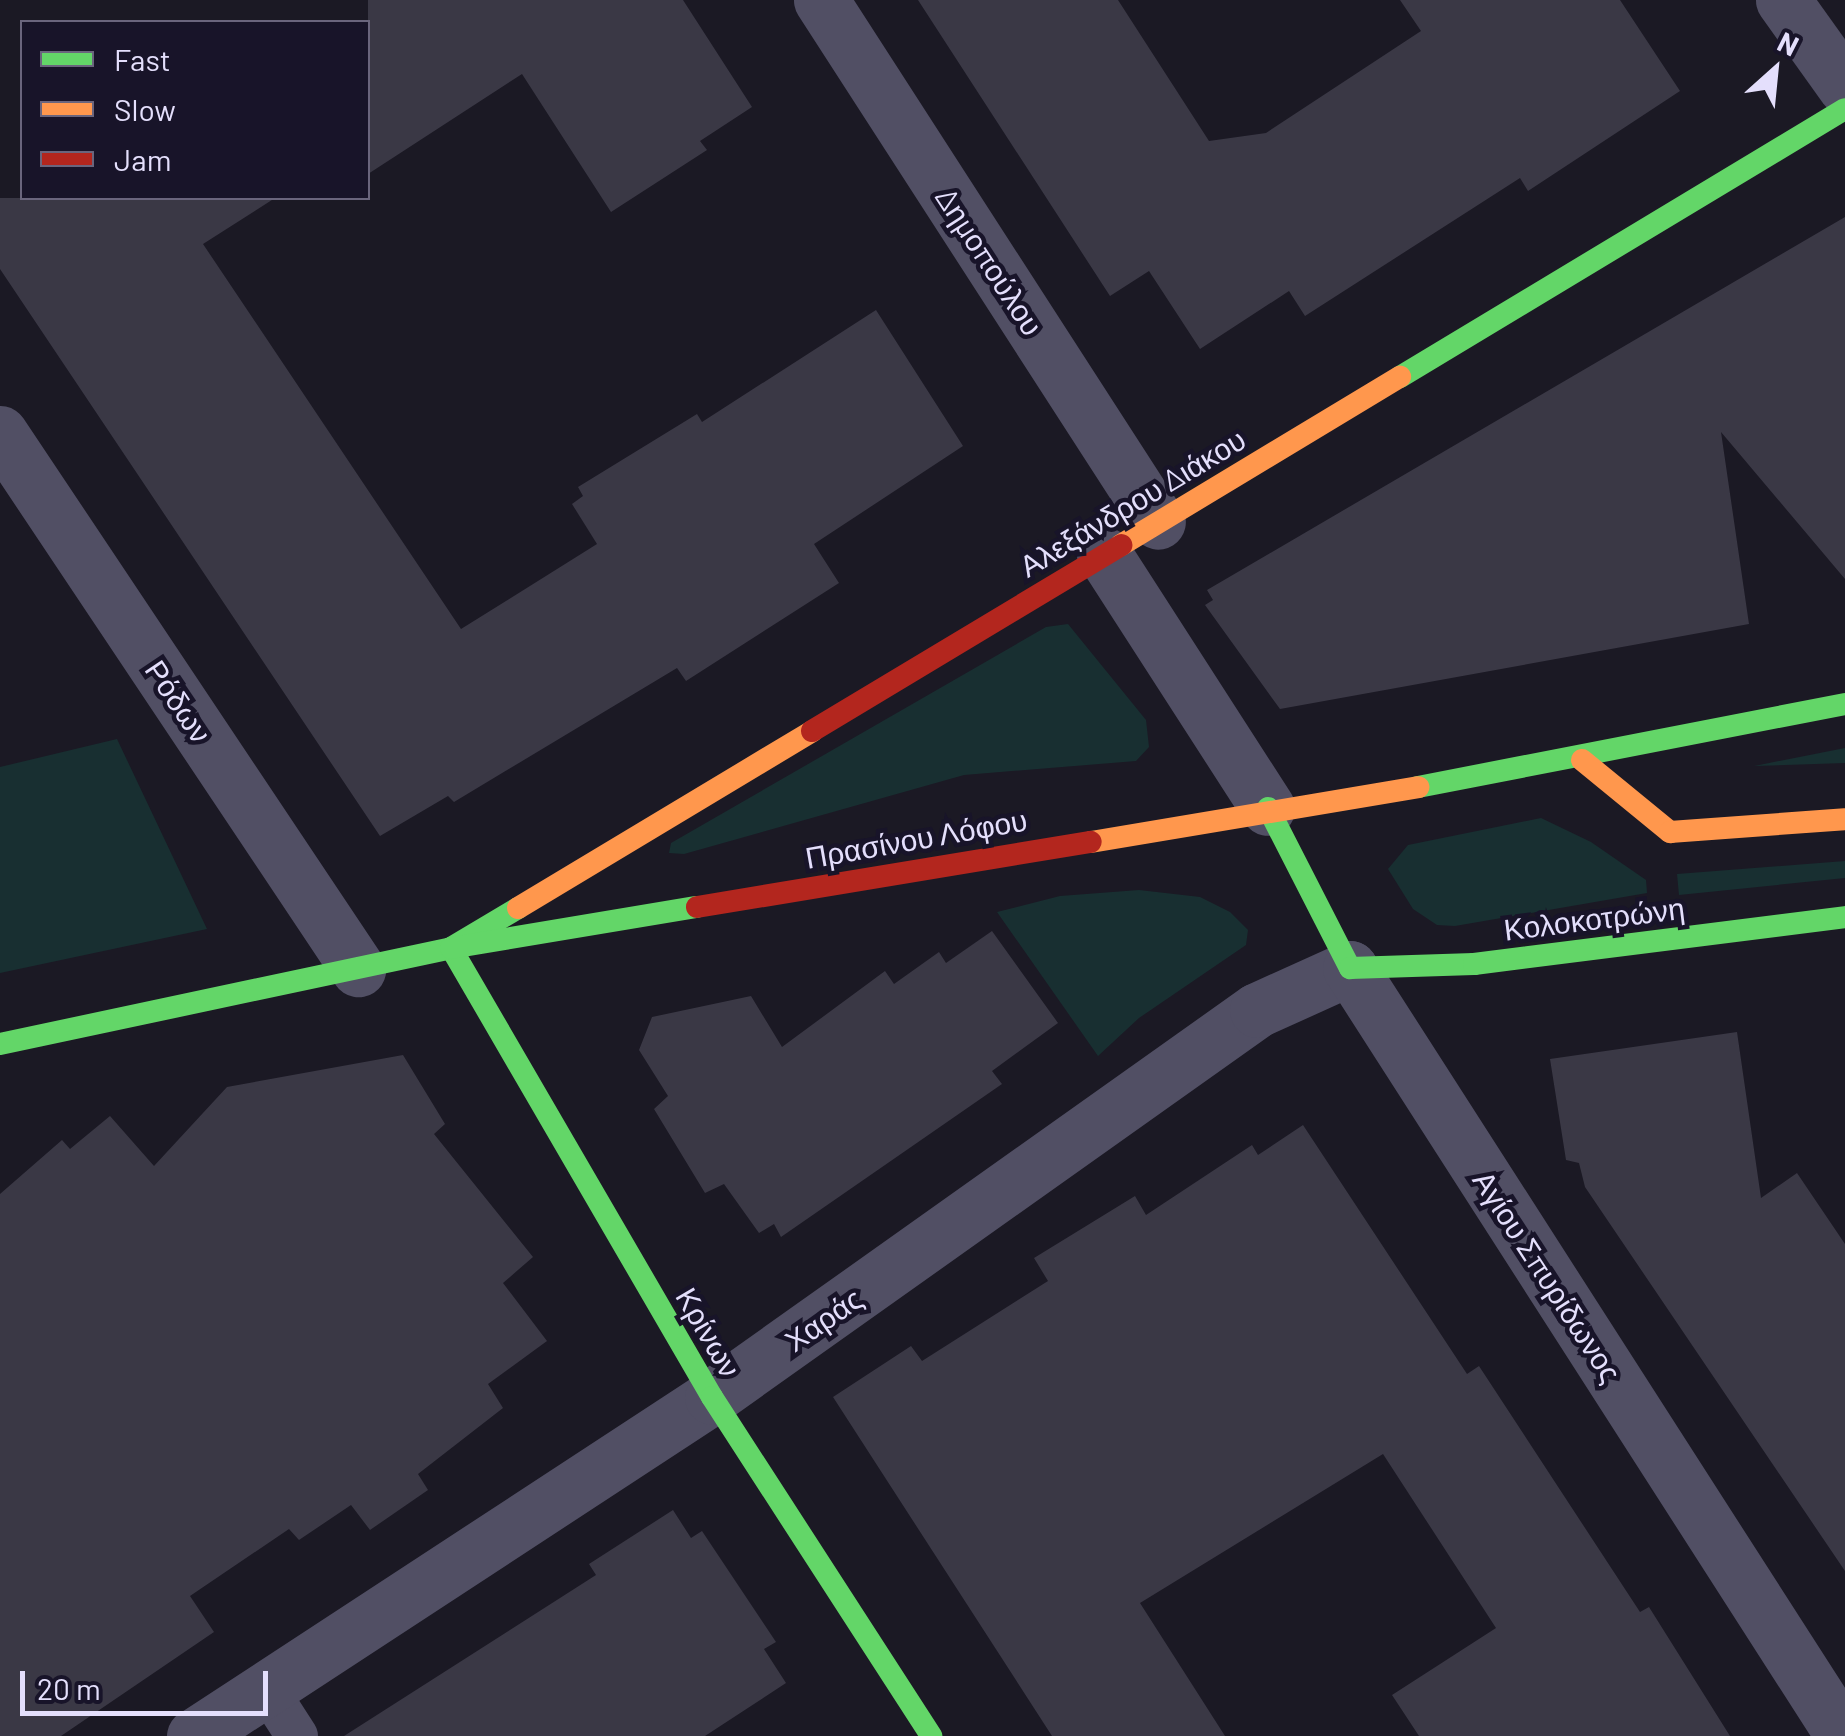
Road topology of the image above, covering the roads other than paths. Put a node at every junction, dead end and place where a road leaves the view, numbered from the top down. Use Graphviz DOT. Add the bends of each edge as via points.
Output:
graph roads {
  1 [pos="822,0"];
  2 [pos="1783,0"];
  3 [pos="1845,87"];
  4 [pos="1845,109"];
  5 [pos="0,433"];
  6 [pos="1158,522"];
  7 [pos="1104,554"];
  8 [pos="1845,704"];
  9 [pos="1582,760"];
  10 [pos="1268,808"];
  11 [pos="1845,819"];
  12 [pos="1845,917"];
  13 [pos="450,948"];
  14 [pos="1350,968"];
  15 [pos="358,969"];
  16 [pos="0,1044"];
  17 [pos="712,1397"];
  18 [pos="266,1688"];
  19 [pos="194,1736"];
  20 [pos="297,1736"];
  21 [pos="931,1736"];
  22 [pos="1844,1736"];
  1 -- 6 [label="street, Δημοπούλου"];
  2 -- 3 [label="street"];
  4 -- 6 [label="street, Αλεξάνδρου Διάκου"];
  5 -- 15 [label="street, Ρόδων"];
  6 -- 7 [label="street, Αλεξάνδρου Διάκου"];
  7 -- 10 [label="street"];
  7 -- 13 [label="street, Αλεξάνδρου Διάκου"];
  8 -- 9 [label="street, Πρασίνου Λόφου"];
  9 -- 10 [label="street, Πρασίνου Λόφου"];
  9 -- 11 [label="street" via="1670,832"];
  10 -- 13 [label="street, Πρασίνου Λόφου"];
  10 -- 14 [label="street, Αγίου Σπυρίδωνος"];
  12 -- 14 [label="street, Κολοκοτρώνη" via="1474,964"];
  13 -- 15 [label="street, Πρασίνου Λόφου"];
  13 -- 17 [label="street, Κρίνων"];
  14 -- 17 [label="street, Χαράς" via="1257,1010"];
  14 -- 22 [label="street, Αγίου Σπυρίδωνος"];
  15 -- 16 [label="street, Πρασίνου Λόφου"];
  17 -- 18 [label="street, Χαράς"];
  17 -- 21 [label="street, Κρίνων"];
  18 -- 19 [label="street, Χαράς"];
  18 -- 20 [label="lane"];
}
